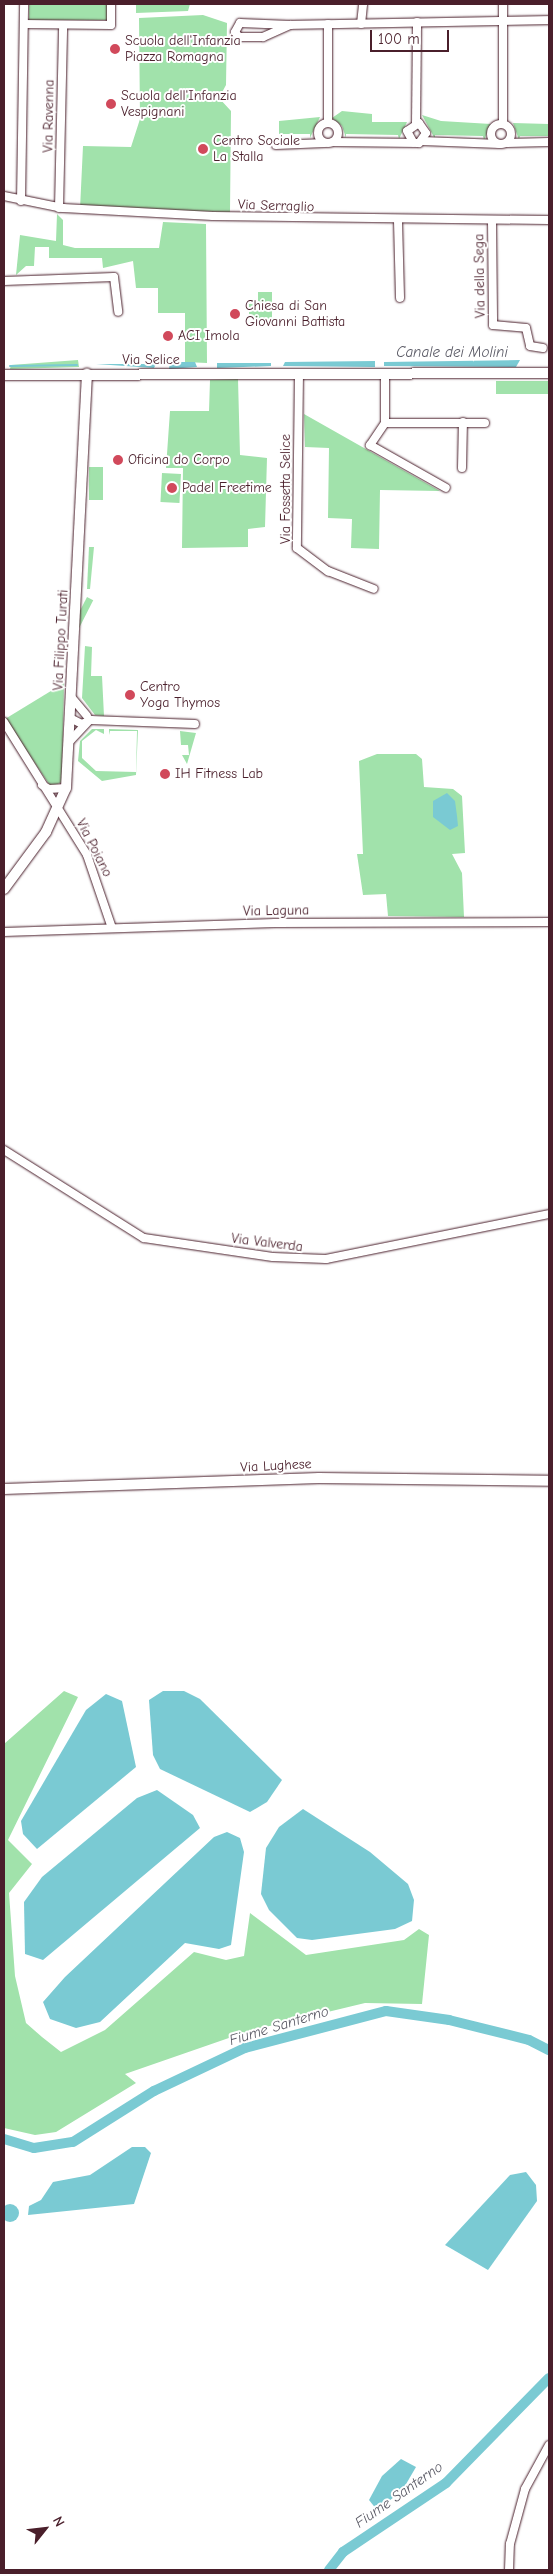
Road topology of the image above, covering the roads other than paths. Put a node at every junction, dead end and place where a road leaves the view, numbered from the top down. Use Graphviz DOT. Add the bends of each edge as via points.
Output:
graph roads {
  1 [pos="24,4"];
  2 [pos="111,4"];
  3 [pos="363,4"];
  4 [pos="503,4"];
  5 [pos="549,20"];
  6 [pos="502,21"];
  7 [pos="417,22"];
  8 [pos="24,24"];
  9 [pos="328,24"];
  10 [pos="361,24"];
  11 [pos="63,25"];
  12 [pos="290,25"];
  13 [pos="328,122"];
  14 [pos="416,123"];
  15 [pos="503,124"];
  16 [pos="329,142"];
  17 [pos="412,142"];
  18 [pos="422,142"];
  19 [pos="549,142"];
  20 [pos="504,143"];
  21 [pos="276,145"];
  22 [pos="4,196"];
  23 [pos="21,201"];
  24 [pos="59,208"];
  25 [pos="398,220"];
  26 [pos="492,220"];
  27 [pos="549,220"];
  28 [pos="4,281"];
  29 [pos="400,298"];
  30 [pos="118,312"];
  31 [pos="543,348"];
  32 [pos="299,373"];
  33 [pos="385,373"];
  34 [pos="549,373"];
  35 [pos="87,374"];
  36 [pos="4,375"];
  37 [pos="385,422"];
  38 [pos="463,422"];
  39 [pos="485,423"];
  40 [pos="462,468"];
  41 [pos="446,488"];
  42 [pos="374,589"];
  43 [pos="72,698"];
  44 [pos="72,719"];
  45 [pos="88,720"];
  46 [pos="4,722"];
  47 [pos="195,724"];
  48 [pos="70,740"];
  49 [pos="42,785"];
  50 [pos="66,788"];
  51 [pos="59,810"];
  52 [pos="4,889"];
  53 [pos="549,922"];
  54 [pos="112,928"];
  55 [pos="4,932"];
  56 [pos="4,1150"];
  57 [pos="549,1214"];
  58 [pos="549,1481"];
  59 [pos="4,1489"];
  60 [pos="549,2445"];
  61 [pos="509,2570"];
  1 -- 8 [label="street"];
  2 -- 11 [label="street" via="111,25"];
  3 -- 10 [label="street"];
  4 -- 6 [label="street"];
  5 -- 6 [label="street"];
  6 -- 7 [label="street"];
  6 -- 15 [label="street"];
  7 -- 10 [label="street"];
  7 -- 14 [label="street"];
  8 -- 11 [label="street"];
  8 -- 23 [label="street"];
  9 -- 10 [label="street"];
  9 -- 12 [label="street"];
  9 -- 13 [label="street"];
  11 -- 24 [label="street, Via Ravenna"];
  12 -- 12 [label="street" via="240,22 235,32 239,37 262,37"];
  13 -- 16 [label="street" via="338,130"];
  13 -- 16 [label="street" via="318,133"];
  14 -- 17 [label="street" via="407,131"];
  14 -- 18 [label="street" via="426,130"];
  15 -- 20 [label="street" via="511,130"];
  15 -- 20 [label="street" via="491,134"];
  16 -- 17 [label="street"];
  16 -- 21 [label="street"];
  17 -- 18 [label="street"];
  18 -- 20 [label="street"];
  19 -- 20 [label="street"];
  22 -- 23 [label="street, Via Serraglio"];
  23 -- 24 [label="street, Via Serraglio"];
  24 -- 25 [label="street, Via Serraglio"];
  25 -- 26 [label="street, Via Serraglio"];
  25 -- 29 [label="street"];
  26 -- 27 [label="street, Via Serraglio"];
  26 -- 31 [label="street, Via della Sega" via="493,325 526,328 530,346"];
  28 -- 30 [label="street" via="114,277"];
  32 -- 33 [label="main road, Via Selice"];
  32 -- 35 [label="main road, Via Selice"];
  32 -- 42 [label="street, Via Fossetta Selice" via="297,548 328,571"];
  33 -- 34 [label="main road, Via Selice"];
  33 -- 37 [label="street"];
  35 -- 36 [label="main road, Via Selice"];
  35 -- 43 [label="main road, Via Filippo Turati"];
  37 -- 38 [label="street"];
  37 -- 41 [label="street" via="370,445"];
  38 -- 39 [label="street"];
  38 -- 40 [label="street"];
  43 -- 44 [label="main road, Via Filippo Turati"];
  43 -- 45 [label="street"];
  44 -- 45 [label="street"];
  44 -- 48 [label="main road, Via Filippo Turati"];
  45 -- 47 [label="street"];
  45 -- 48 [label="street"];
  46 -- 49 [label="street, Via Poiano"];
  48 -- 50 [label="main road, Via Filippo Turati"];
  49 -- 50 [label="street" via="49,789"];
  49 -- 51 [label="street, Via Poiano"];
  50 -- 51 [label="main road, Via Filippo Turati"];
  51 -- 52 [label="main road, Via Filippo Turati"];
  51 -- 54 [label="street, Via Poiano" via="99,883"];
  53 -- 54 [label="street, Via Laguna"];
  54 -- 55 [label="street, Via Laguna"];
  56 -- 57 [label="street, Via Valverda" via="144,1238 273,1257 326,1259"];
  58 -- 59 [label="main road, Via Lughese" via="319,1478"];
  60 -- 61 [label="street" via="526,2489 510,2544"];
}
